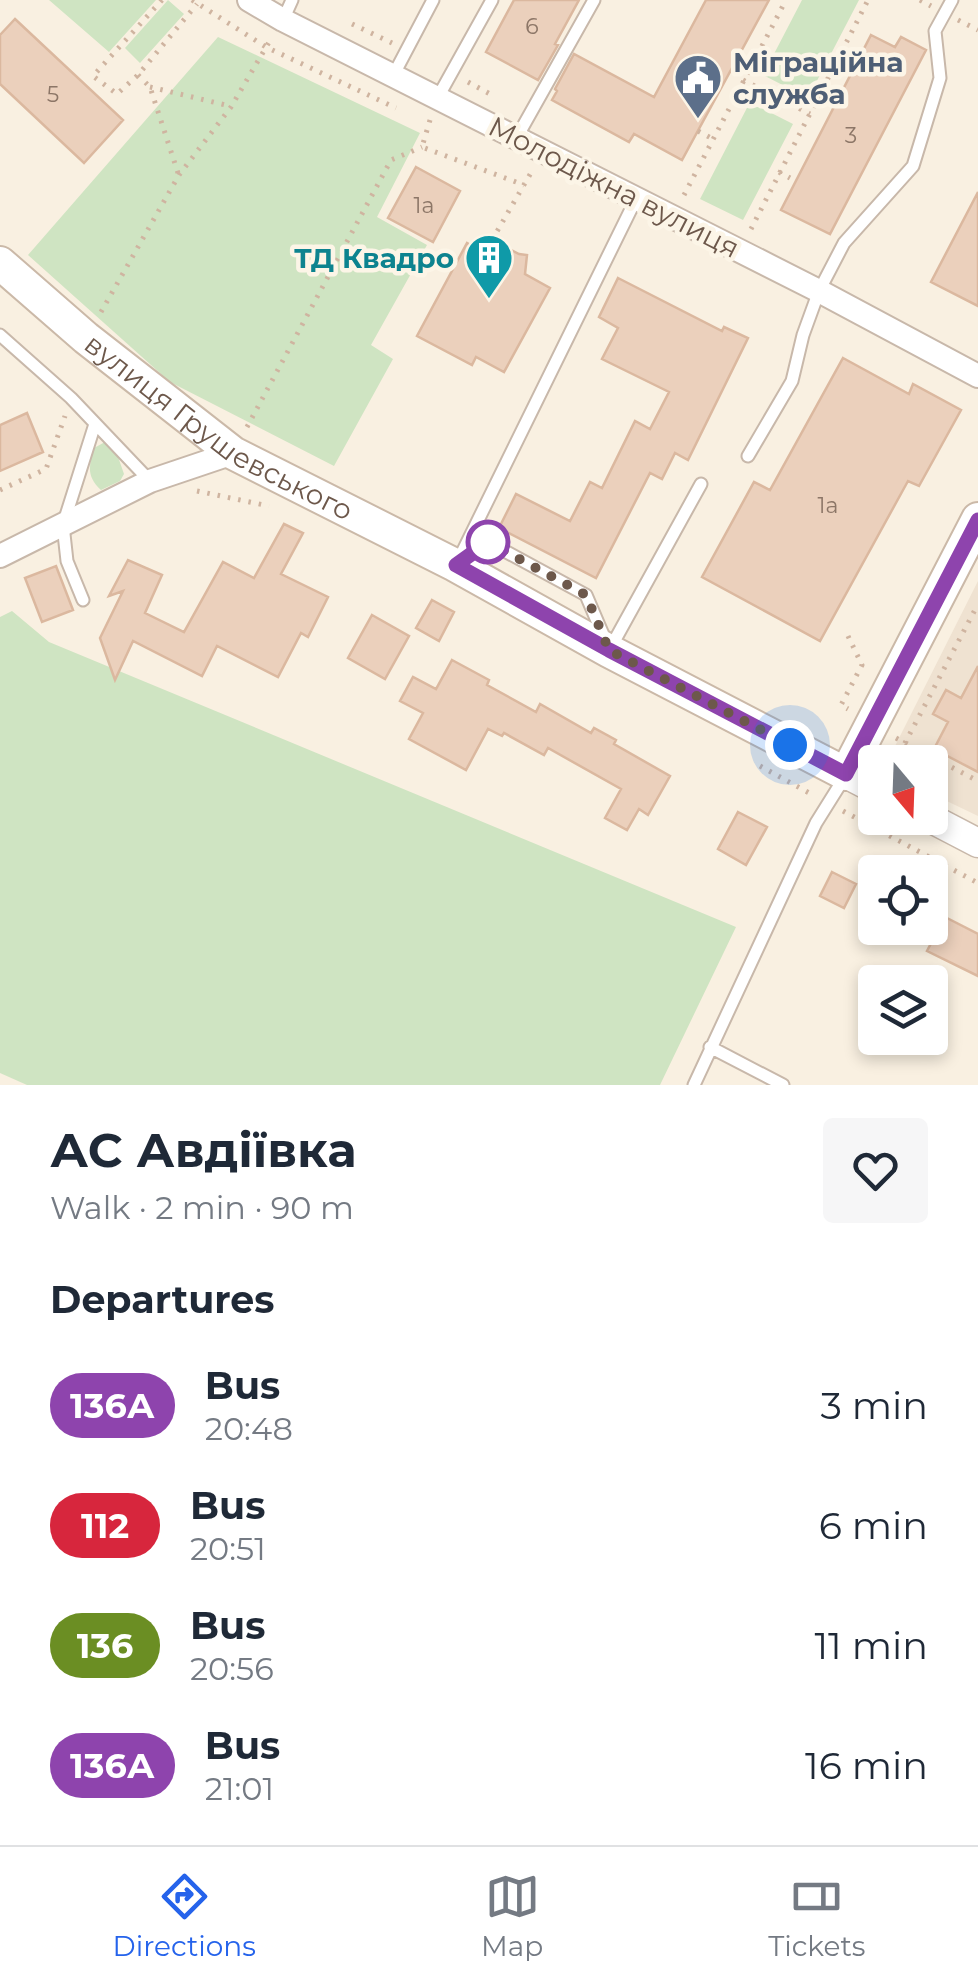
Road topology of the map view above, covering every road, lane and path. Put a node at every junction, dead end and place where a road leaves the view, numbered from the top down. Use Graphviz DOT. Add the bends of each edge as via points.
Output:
graph roads {
  1 [pos="162,0"];
  2 [pos="249,0"];
  3 [pos="433,0"];
  4 [pos="492,0"];
  5 [pos="594,0"];
  6 [pos="786,0"];
  7 [pos="868,0"];
  8 [pos="952,0"];
  9 [pos="194,2"];
  10 [pos="287,10"];
  11 [pos="266,47"];
  12 [pos="840,55"];
  13 [pos="856,64"];
  14 [pos="394,74"];
  15 [pos="138,76"];
  16 [pos="744,80"];
  17 [pos="150,87"];
  18 [pos="438,97"];
  19 [pos="231,107"];
  20 [pos="410,114"];
  21 [pos="810,114"];
  22 [pos="698,130"];
  23 [pos="517,138"];
  24 [pos="714,139"];
  25 [pos="422,147"];
  26 [pos="543,150"];
  27 [pos="780,172"];
  28 [pos="178,175"];
  29 [pos="790,178"];
  30 [pos="524,185"];
  31 [pos="684,195"];
  32 [pos="636,199"];
  33 [pos="750,229"];
  34 [pos="492,240"];
  35 [pos="0,263"];
  36 [pos="819,291"];
  37 [pos="0,336"];
  38 [pos="86,338"];
  39 [pos="978,376"];
  40 [pos="72,398"];
  41 [pos="94,424"];
  42 [pos="233,454"];
  43 [pos="748,456"];
  44 [pos="150,481"];
  45 [pos="701,484"];
  46 [pos="0,490"];
  47 [pos="978,520"];
  48 [pos="63,525"];
  49 [pos="0,556"];
  50 [pos="456,565"];
  51 [pos="82,600"];
  52 [pos="978,604"];
  53 [pos="609,650"];
  54 [pos="877,745"];
  55 [pos="904,745"];
  56 [pos="858,781"];
  57 [pos="858,784"];
  58 [pos="948,827"];
  59 [pos="978,842"];
  60 [pos="710,1047"];
  61 [pos="694,1085"];
  62 [pos="783,1085"];
  1 -- 15 [label="path" via="93,76 116,94"];
  2 -- 10 [label="street, Молодіжна вулиця"];
  3 -- 14 [label="lane"];
  4 -- 18 [label="lane"];
  5 -- 23 [label="lane"];
  6 -- 16 [label="path"];
  7 -- 12 [label="path"];
  8 -- 36 [label="lane" via="935,31 940,78 913,166 844,243"];
  9 -- 11 [label="path"];
  9 -- 15 [label="path"];
  10 -- 11 [label="path"];
  10 -- 14 [label="street, Молодіжна вулиця"];
  11 -- 19 [label="path"];
  11 -- 20 [label="path"];
  12 -- 13 [label="path"];
  12 -- 21 [label="path"];
  14 -- 18 [label="street, Молодіжна вулиця"];
  15 -- 17 [label="path"];
  16 -- 21 [label="path"];
  16 -- 24 [label="path"];
  17 -- 19 [label="path"];
  17 -- 28 [label="path"];
  18 -- 23 [label="street, Молодіжна вулиця"];
  18 -- 25 [label="path"];
  19 -- 28 [label="path"];
  21 -- 27 [label="path"];
  22 -- 24 [label="path"];
  23 -- 26 [label="street, Молодіжна вулиця"];
  24 -- 31 [label="path"];
  25 -- 30 [label="path"];
  25 -- 42 [label="path" via="391,160"];
  26 -- 30 [label="path"];
  26 -- 32 [label="street, Молодіжна вулиця"];
  27 -- 29 [label="path"];
  27 -- 33 [label="path"];
  28 -- 38 [label="path"];
  30 -- 34 [label="path"];
  32 -- 36 [label="street, Молодіжна вулиця"];
  32 -- 50 [label="lane"];
  35 -- 38 [label="main road, вулиця Грушевського"];
  36 -- 39 [label="street, Молодіжна вулиця"];
  36 -- 43 [label="lane" via="792,380"];
  37 -- 40 [label="lane"];
  38 -- 42 [label="main road, вулиця Грушевського"];
  40 -- 41 [label="lane"];
  40 -- 46 [label="path" via="46,470"];
  41 -- 44 [label="lane"];
  41 -- 48 [label="lane"];
  42 -- 44 [label="street"];
  42 -- 50 [label="main road, вулиця Грушевського"];
  44 -- 48 [label="street"];
  45 -- 53 [label="lane"];
  47 -- 54 [label="main road"];
  48 -- 49 [label="street"];
  48 -- 51 [label="lane"];
  50 -- 53 [label="main road, вулиця Грушевського"];
  52 -- 55 [label="path"];
  53 -- 56 [label="main road, вулиця Грушевського"];
  57 -- 60 [label="lane" via="816,823"];
  58 -- 59 [label="street"];
  60 -- 61 [label="lane"];
  60 -- 62 [label="lane"];
}
